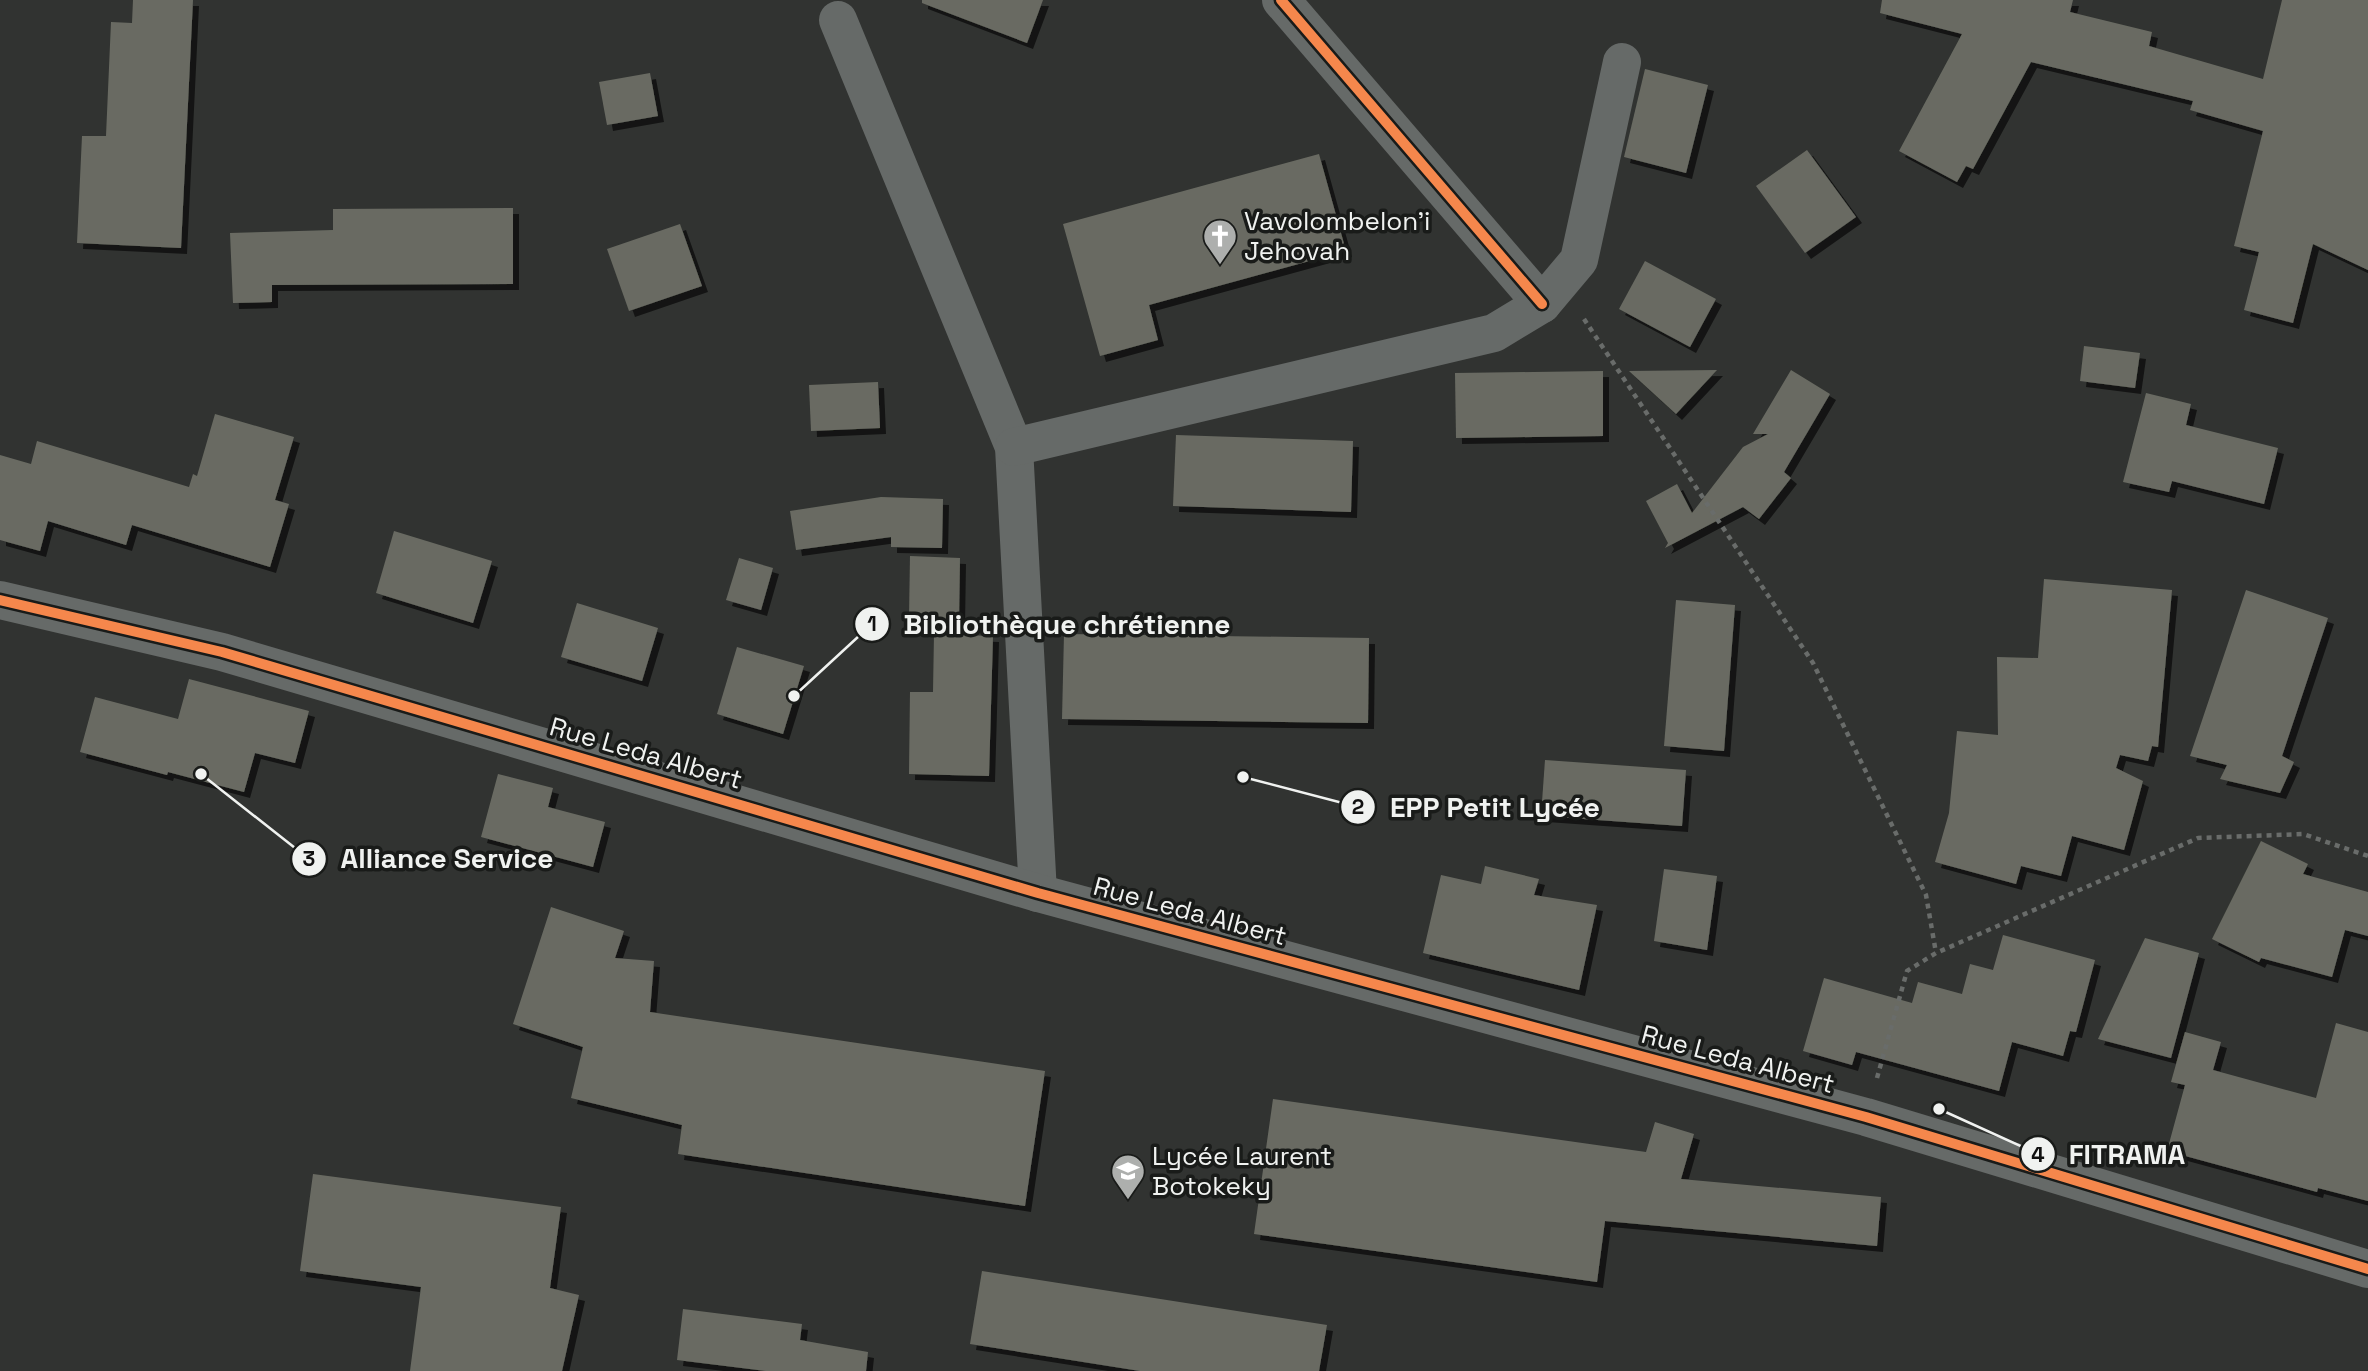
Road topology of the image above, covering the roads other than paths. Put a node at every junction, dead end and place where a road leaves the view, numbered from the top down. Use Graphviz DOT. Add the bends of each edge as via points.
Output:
graph roads {
  1 [pos="1281,0"];
  2 [pos="838,20"];
  3 [pos="1622,62"];
  4 [pos="1551,293"];
  5 [pos="1014,447"];
  6 [pos="0,600"];
  7 [pos="1038,893"];
  8 [pos="2368,1269"];
  1 -- 4 [label="street"];
  2 -- 5 [label="street"];
  3 -- 4 [label="street" via="1579,260"];
  4 -- 5 [label="street" via="1494,333"];
  5 -- 7 [label="street"];
  6 -- 7 [label="street, Rue Leda Albert" via="222,652"];
  7 -- 8 [label="street, Rue Leda Albert" via="1866,1117"];
}
